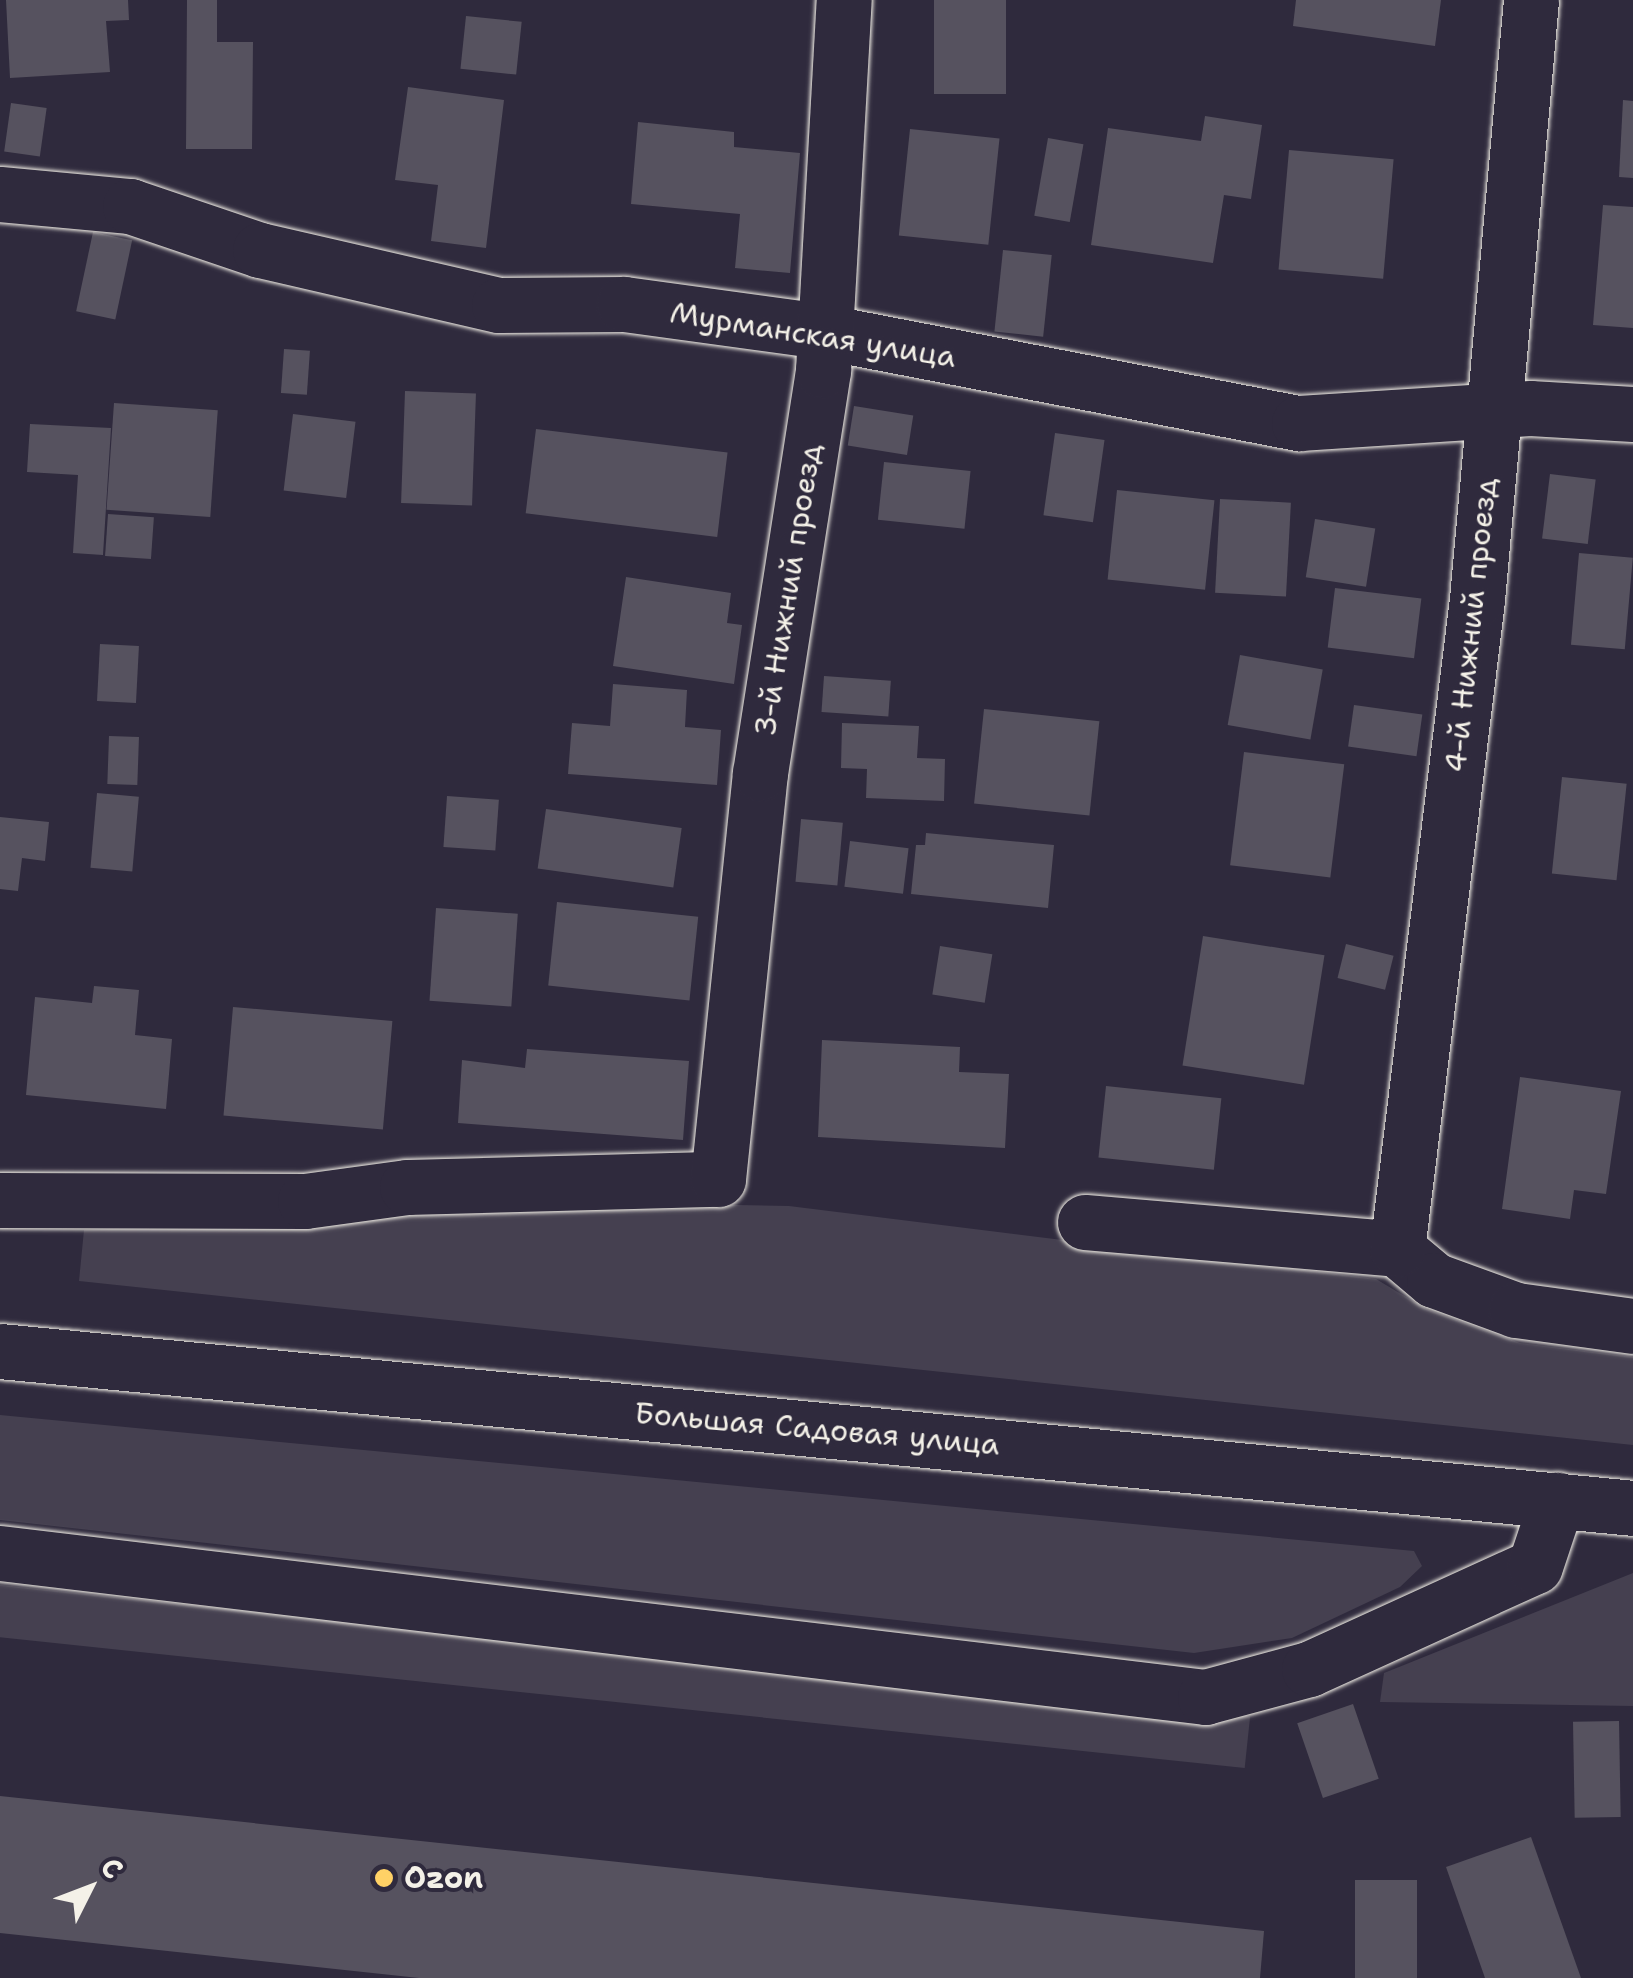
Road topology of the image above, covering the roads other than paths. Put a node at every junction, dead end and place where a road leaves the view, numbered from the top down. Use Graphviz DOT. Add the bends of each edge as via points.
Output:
graph roads {
  1 [pos="844,0"];
  2 [pos="1531,0"];
  3 [pos="0,194"];
  4 [pos="820,331"];
  5 [pos="1490,412"];
  6 [pos="1633,414"];
  7 [pos="0,1200"];
  8 [pos="1085,1222"];
  9 [pos="1396,1249"];
  10 [pos="1633,1326"];
  11 [pos="0,1351"];
  12 [pos="1557,1500"];
  13 [pos="1633,1508"];
  14 [pos="0,1553"];
  1 -- 4 [label="street, 3-й Нижний проезд"];
  2 -- 5 [label="street, 4-й Нижний проезд"];
  3 -- 4 [label="street, Мурманская улица" via="130,206 260,250 499,305 624,304"];
  4 -- 5 [label="street, Мурманская улица" via="1298,422"];
  4 -- 7 [label="street, 3-й Нижний проезд" via="823,370 760,772 718,1180 408,1187 305,1201"];
  5 -- 6 [label="street, Мурманская улица"];
  5 -- 9 [label="street, 4-й Нижний проезд" via="1477,599"];
  8 -- 9 [label="street"];
  9 -- 10 [label="street" via="1434,1280 1516,1310"];
  11 -- 12 [label="street, Большая Садовая улица"];
  12 -- 13 [label="street, Большая Садовая улица"];
  12 -- 14 [label="street" via="1536,1566 1308,1669 1205,1697"];
}
